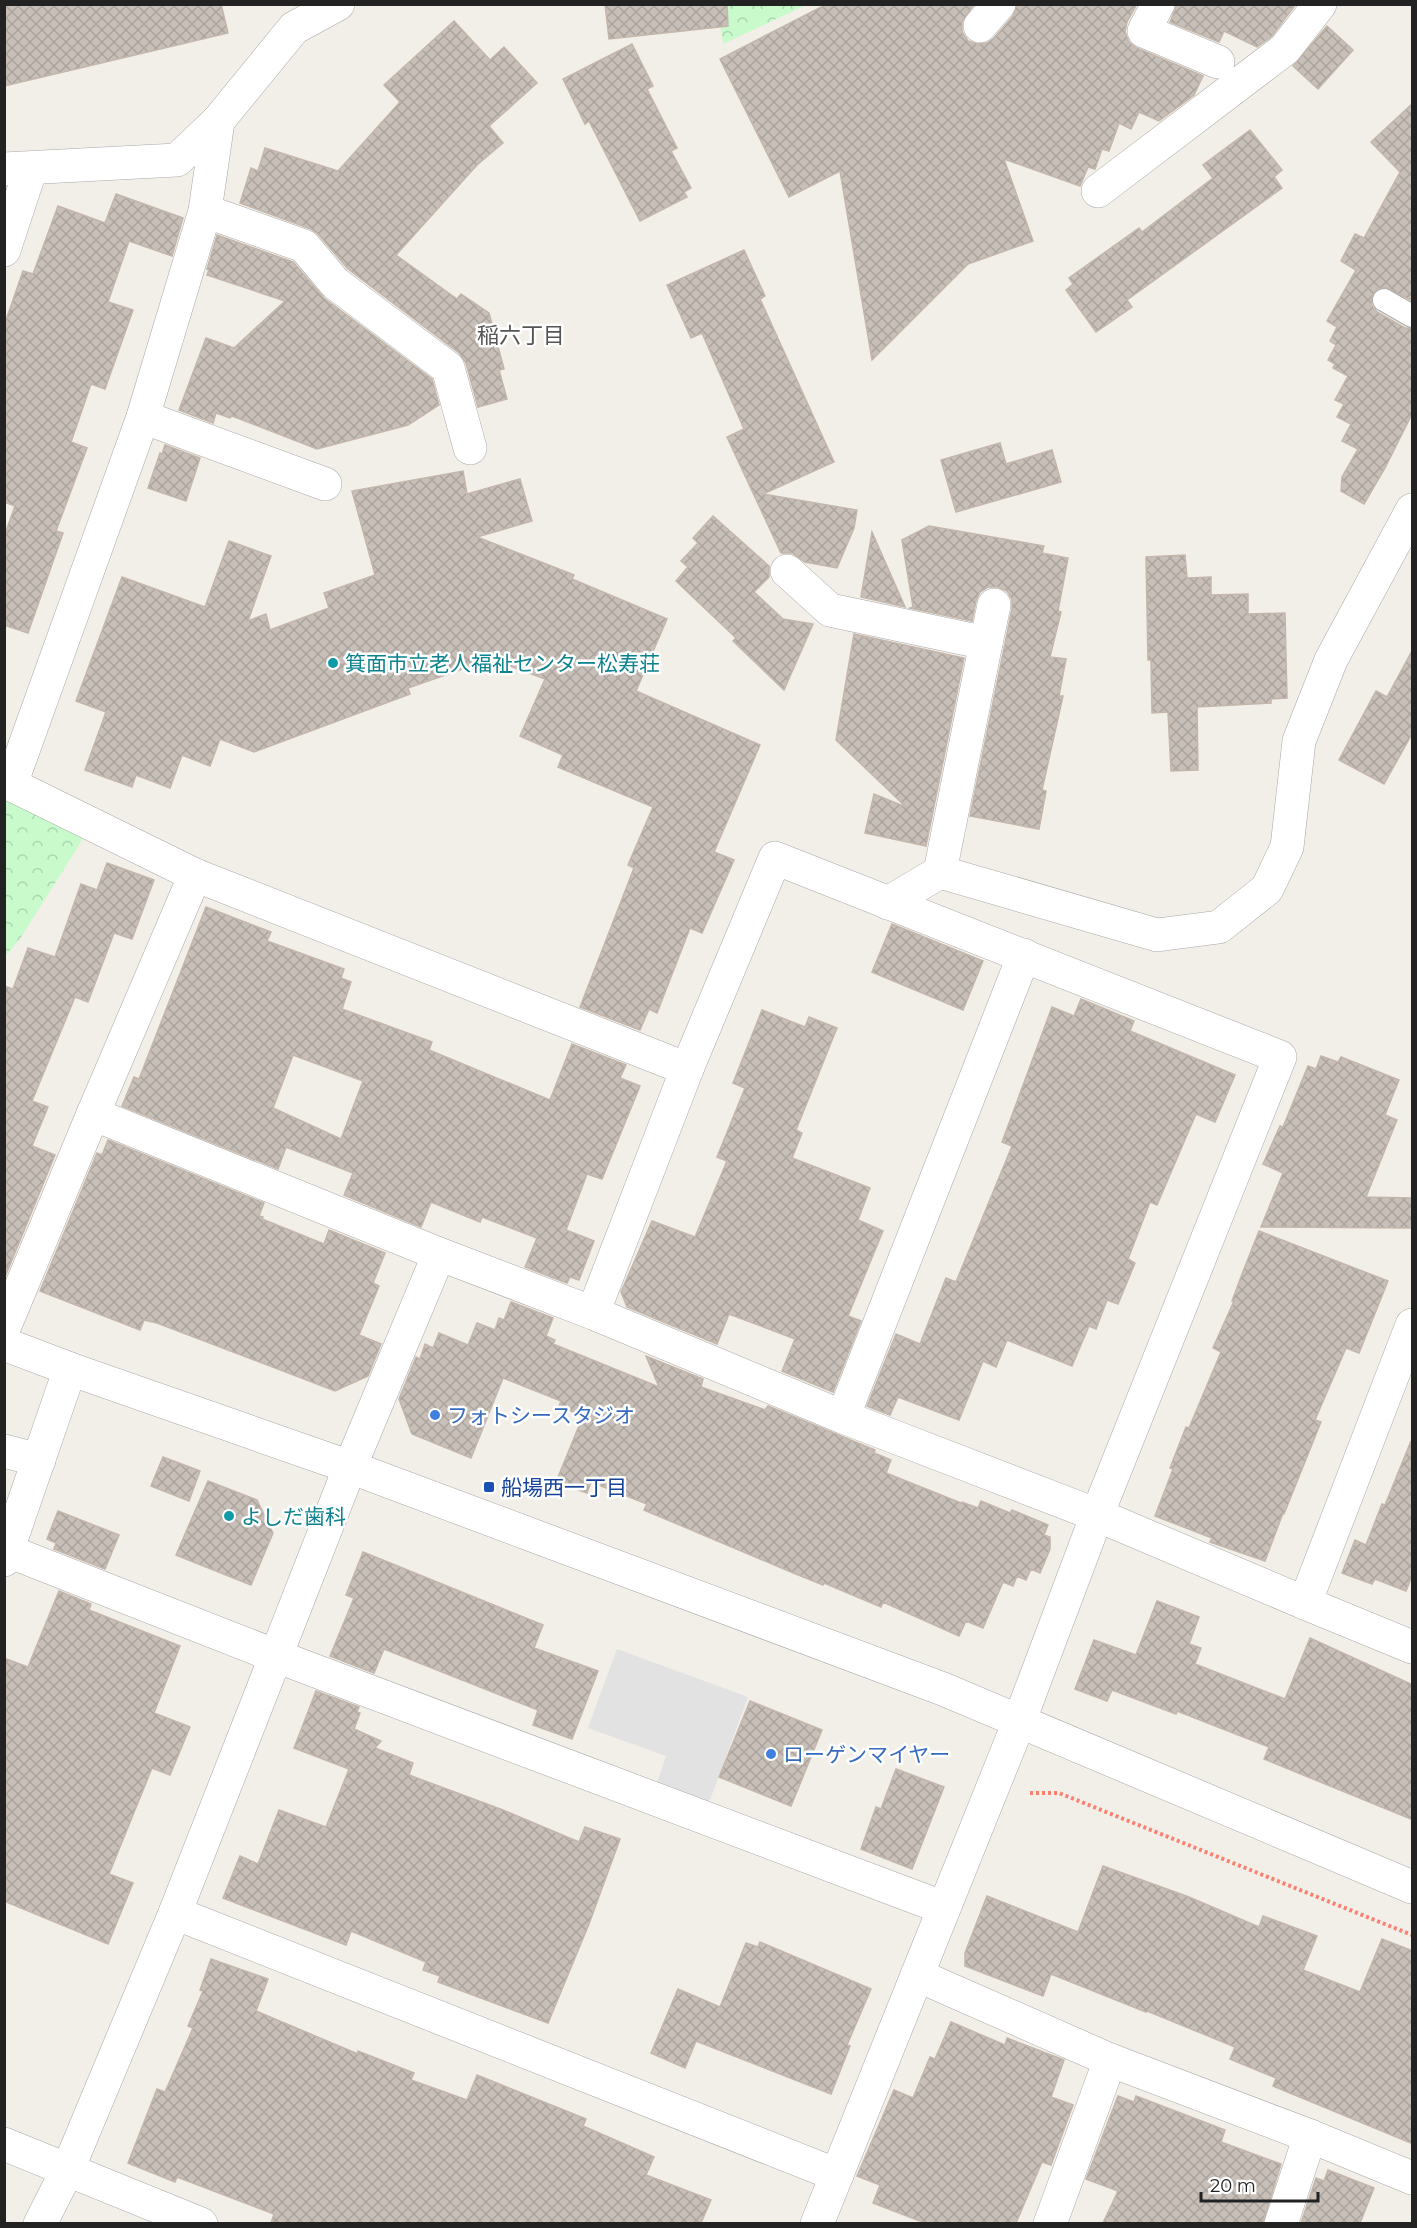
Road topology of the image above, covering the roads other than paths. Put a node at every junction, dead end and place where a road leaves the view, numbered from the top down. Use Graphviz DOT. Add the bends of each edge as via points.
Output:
graph roads {
  1 [pos="338,4"];
  2 [pos="1158,4"];
  3 [pos="1320,4"];
  4 [pos="1218,62"];
  5 [pos="219,121"];
  6 [pos="18,168"];
  7 [pos="1098,191"];
  8 [pos="205,211"];
  9 [pos="4,250"];
  10 [pos="1384,300"];
  11 [pos="1413,316"];
  12 [pos="143,417"];
  13 [pos="470,448"];
  14 [pos="325,484"];
  15 [pos="1413,510"];
  16 [pos="787,571"];
  17 [pos="994,605"];
  18 [pos="986,643"];
  19 [pos="8,783"];
  20 [pos="940,872"];
  21 [pos="195,875"];
  22 [pos="888,903"];
  23 [pos="1024,955"];
  24 [pos="687,1069"];
  25 [pos="93,1114"];
  26 [pos="439,1254"];
  27 [pos="593,1313"];
  28 [pos="1413,1325"];
  29 [pos="4,1328"];
  30 [pos="4,1344"];
  31 [pos="70,1369"];
  32 [pos="1405,1369"];
  33 [pos="843,1417"];
  34 [pos="4,1451"];
  35 [pos="39,1460"];
  36 [pos="350,1467"];
  37 [pos="1097,1515"];
  38 [pos="6,1556"];
  39 [pos="1305,1603"];
  40 [pos="1413,1647"];
  41 [pos="276,1656"];
  42 [pos="1019,1722"];
  43 [pos="1413,1887"];
  44 [pos="944,1908"];
  45 [pos="176,1913"];
  46 [pos="917,1975"];
  47 [pos="1110,2060"];
  48 [pos="1310,2136"];
  49 [pos="4,2144"];
  50 [pos="68,2169"];
  51 [pos="837,2175"];
  52 [pos="1413,2178"];
  53 [pos="40,2223"];
  54 [pos="201,2223"];
  55 [pos="817,2223"];
  56 [pos="1050,2223"];
  57 [pos="1281,2223"];
  1 -- 5 [label="street" via="294,28"];
  2 -- 4 [label="street" via="1144,31"];
  3 -- 7 [label="street" via="1285,49"];
  5 -- 6 [label="street" via="177,160"];
  5 -- 8 [label="street"];
  6 -- 9 [label="street"];
  8 -- 12 [label="street"];
  8 -- 13 [label="street" via="304,246 335,283 448,368"];
  10 -- 11 [label="lane"];
  12 -- 14 [label="street"];
  12 -- 19 [label="street"];
  15 -- 20 [label="street" via="1331,660 1299,741 1287,847 1267,889 1219,927 1157,936"];
  16 -- 18 [label="street" via="830,610"];
  17 -- 18 [label="street"];
  18 -- 20 [label="street"];
  19 -- 21 [label="street"];
  20 -- 22 [label="street"];
  21 -- 24 [label="street"];
  21 -- 25 [label="street"];
  22 -- 23 [label="street"];
  22 -- 24 [label="street" via="775,858"];
  23 -- 33 [label="street"];
  23 -- 37 [label="street" via="1280,1057"];
  24 -- 27 [label="street"];
  25 -- 26 [label="street"];
  25 -- 29 [label="street"];
  26 -- 27 [label="street"];
  26 -- 36 [label="street"];
  27 -- 33 [label="street"];
  28 -- 32 [label="street"];
  30 -- 31 [label="street"];
  31 -- 35 [label="street"];
  31 -- 36 [label="street"];
  32 -- 39 [label="street"];
  33 -- 37 [label="street"];
  34 -- 35 [label="street"];
  35 -- 38 [label="street"];
  36 -- 41 [label="street"];
  36 -- 42 [label="street" via="932,1685"];
  37 -- 39 [label="street"];
  37 -- 42 [label="street"];
  38 -- 41 [label="street"];
  39 -- 40 [label="street"];
  41 -- 44 [label="street"];
  41 -- 45 [label="street"];
  42 -- 43 [label="street"];
  42 -- 44 [label="street"];
  44 -- 46 [label="street"];
  45 -- 50 [label="street"];
  45 -- 51 [label="street"];
  46 -- 47 [label="street"];
  46 -- 51 [label="street"];
  47 -- 48 [label="street"];
  47 -- 56 [label="street"];
  48 -- 52 [label="street"];
  48 -- 57 [label="street"];
  49 -- 50 [label="street"];
  50 -- 53 [label="street"];
  50 -- 54 [label="street"];
  51 -- 55 [label="street"];
}
